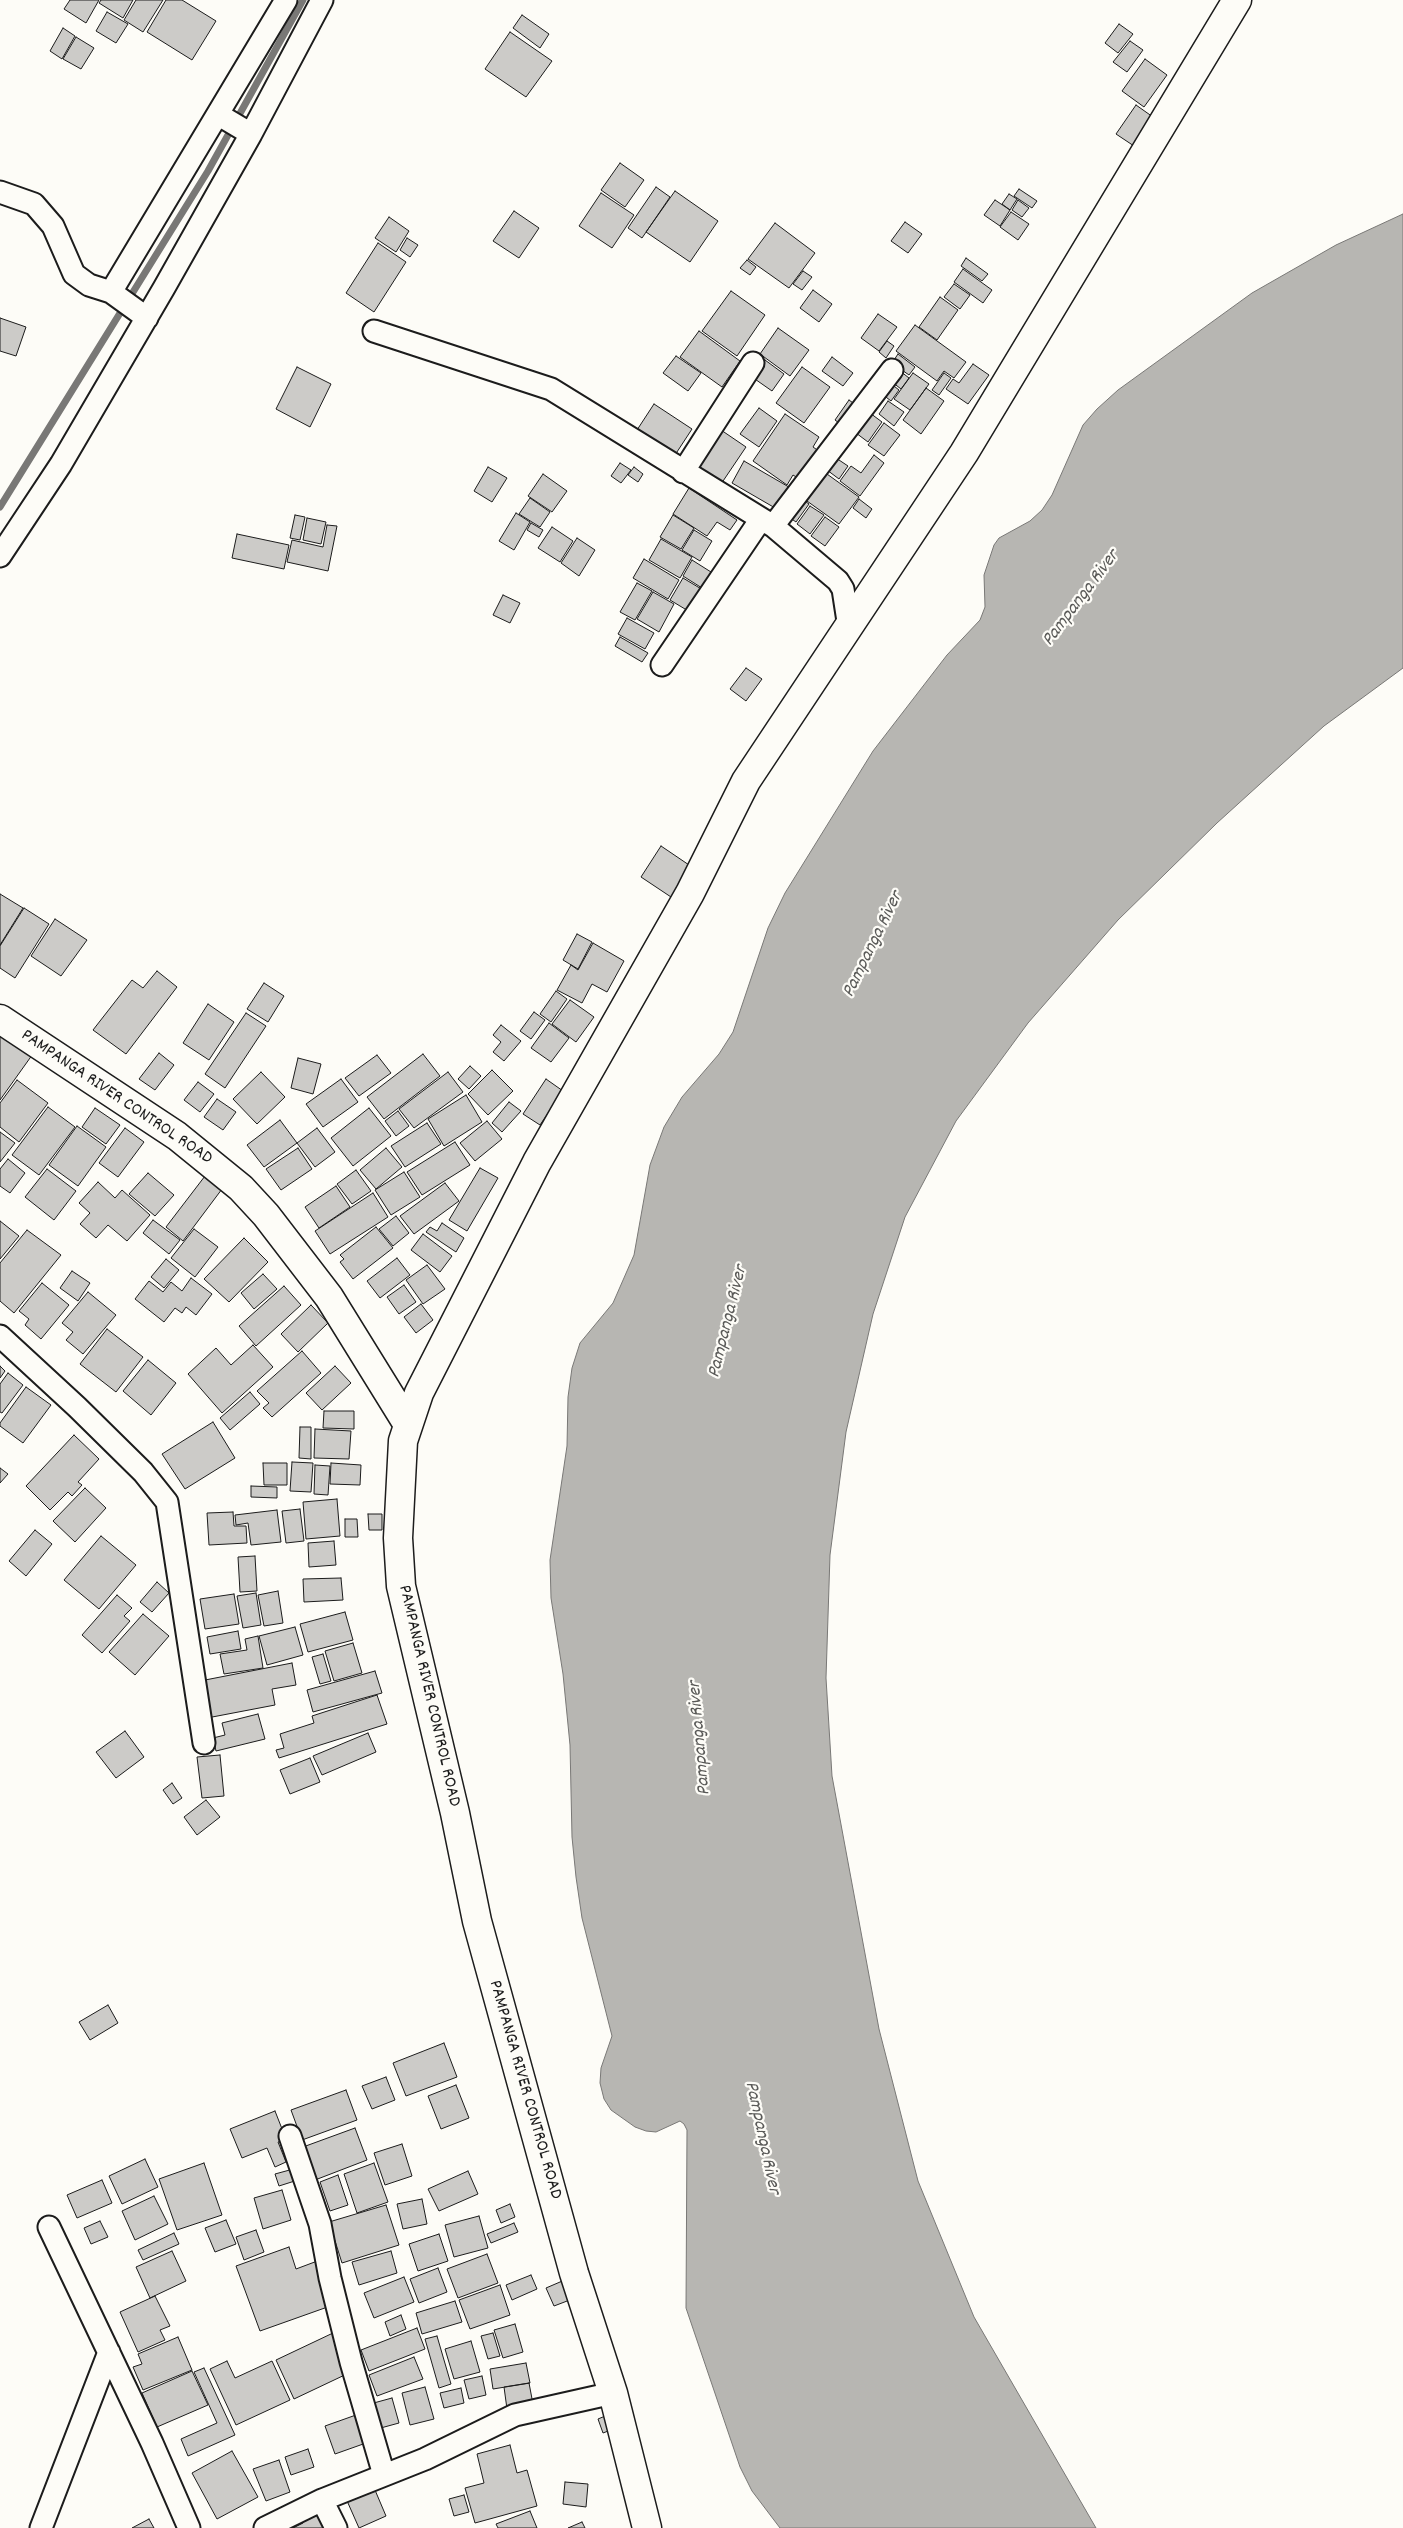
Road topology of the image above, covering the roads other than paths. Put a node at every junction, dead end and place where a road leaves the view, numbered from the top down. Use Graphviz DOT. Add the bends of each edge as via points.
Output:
graph roads {
  1 [pos="286,0"];
  2 [pos="322,0"];
  3 [pos="1237,0"];
  4 [pos="219,115"];
  5 [pos="251,134"];
  6 [pos="0,192"];
  7 [pos="115,295"];
  8 [pos="144,316"];
  9 [pos="374,331"];
  10 [pos="753,363"];
  11 [pos="892,370"];
  12 [pos="683,472"];
  13 [pos="767,522"];
  14 [pos="0,556"];
  15 [pos="849,628"];
  16 [pos="662,665"];
  17 [pos="0,1019"];
  18 [pos="0,1336"];
  19 [pos="407,1423"];
  20 [pos="204,1743"];
  21 [pos="290,2136"];
  22 [pos="50,2227"];
  23 [pos="109,2352"];
  24 [pos="613,2393"];
  25 [pos="384,2475"];
  26 [pos="322,2500"];
  27 [pos="41,2528"];
  28 [pos="189,2528"];
  29 [pos="265,2528"];
  30 [pos="336,2528"];
  31 [pos="647,2528"];
  1 -- 4 [label="street"];
  2 -- 5 [label="street"];
  3 -- 15 [label="main road" via="964,453"];
  4 -- 5 [label="street"];
  4 -- 7 [label="street"];
  5 -- 8 [label="street"];
  6 -- 7 [label="street" via="34,204 53,226 74,274 89,286"];
  7 -- 8 [label="street"];
  8 -- 14 [label="street" via="61,464"];
  9 -- 12 [label="street" via="551,389"];
  10 -- 12 [label="street"];
  11 -- 13 [label="street"];
  12 -- 13 [label="street"];
  13 -- 15 [label="street" via="838,581 843,590"];
  13 -- 16 [label="street"];
  15 -- 19 [label="main road" via="746,782 682,909 537,1162 419,1393"];
  17 -- 19 [label="main road, PAMPANGA RIVER CONTROL ROAD" via="178,1136 241,1188 329,1297"];
  18 -- 20 [label="street" via="143,1472 168,1502"];
  19 -- 24 [label="main road, PAMPANGA RIVER CONTROL ROAD" via="399,1488 401,1586 477,1921 574,2273"];
  21 -- 25 [label="street" via="320,2224 351,2362"];
  22 -- 23 [label="street"];
  23 -- 27 [label="street"];
  23 -- 28 [label="street"];
  24 -- 25 [label="street" via="515,2415 425,2459"];
  24 -- 31 [label="main road, PAMPANGA RIVER CONTROL ROAD"];
  25 -- 26 [label="street"];
  26 -- 29 [label="street"];
  26 -- 30 [label="street"];
}
